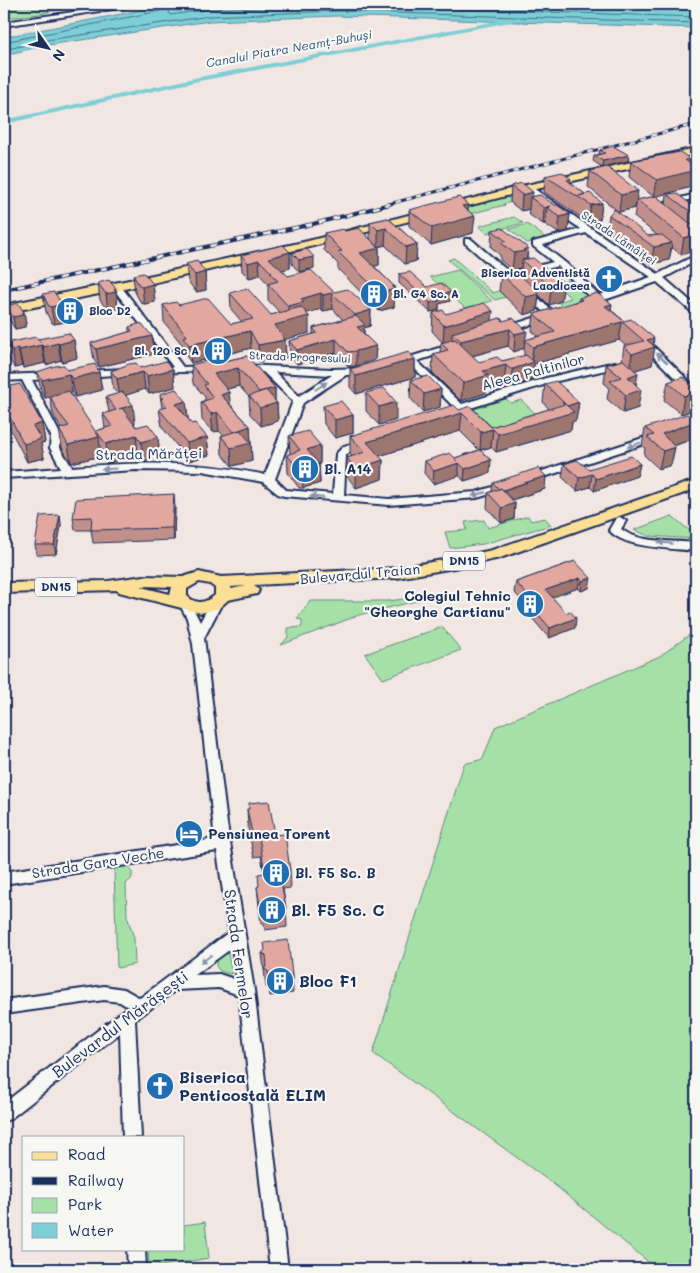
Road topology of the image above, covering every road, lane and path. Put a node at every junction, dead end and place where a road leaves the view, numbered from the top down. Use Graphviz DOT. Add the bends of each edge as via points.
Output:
graph roads {
  1 [pos="141,4"];
  2 [pos="4,24"];
  3 [pos="696,151"];
  4 [pos="527,188"];
  5 [pos="696,196"];
  6 [pos="662,204"];
  7 [pos="586,230"];
  8 [pos="468,241"];
  9 [pos="696,258"];
  10 [pos="559,263"];
  11 [pos="509,276"];
  12 [pos="658,278"];
  13 [pos="118,287"];
  14 [pos="597,299"];
  15 [pos="579,305"];
  16 [pos="4,309"];
  17 [pos="611,311"];
  18 [pos="696,311"];
  19 [pos="631,330"];
  20 [pos="499,332"];
  21 [pos="462,344"];
  22 [pos="410,360"];
  23 [pos="615,365"];
  24 [pos="389,366"];
  25 [pos="234,368"];
  26 [pos="265,368"];
  27 [pos="216,369"];
  28 [pos="180,370"];
  29 [pos="374,370"];
  30 [pos="344,372"];
  31 [pos="25,377"];
  32 [pos="4,378"];
  33 [pos="696,392"];
  34 [pos="298,401"];
  35 [pos="460,408"];
  36 [pos="439,420"];
  37 [pos="672,432"];
  38 [pos="375,440"];
  39 [pos="69,471"];
  40 [pos="4,475"];
  41 [pos="270,480"];
  42 [pos="696,484"];
  43 [pos="696,492"];
  44 [pos="338,498"];
  45 [pos="620,521"];
  46 [pos="696,546"];
  47 [pos="185,582"];
  48 [pos="108,586"];
  49 [pos="4,588"];
  50 [pos="219,594"];
  51 [pos="184,604"];
  52 [pos="198,638"];
  53 [pos="223,844"];
  54 [pos="4,878"];
  55 [pos="237,936"];
  56 [pos="174,983"];
  57 [pos="246,990"];
  58 [pos="4,1007"];
  59 [pos="133,1013"];
  60 [pos="4,1113"];
  61 [pos="132,1136"];
  62 [pos="136,1250"];
  63 [pos="137,1269"];
  64 [pos="279,1269"];
  1 -- 2 [label="street"];
  3 -- 4 [label="main road"];
  4 -- 7 [label="street, Strada Lămâiței"];
  4 -- 13 [label="main road" via="326,240"];
  5 -- 6 [label="street"];
  7 -- 10 [label="street" via="536,244"];
  7 -- 12 [label="street, Strada Lămâiței"];
  8 -- 11 [label="street"];
  9 -- 12 [label="street"];
  10 -- 11 [label="street"];
  10 -- 14 [label="street"];
  11 -- 20 [label="street" via="557,314"];
  12 -- 14 [label="street"];
  12 -- 18 [label="street, Strada Lămâiței"];
  13 -- 16 [label="main road"];
  13 -- 28 [label="street"];
  14 -- 15 [label="street"];
  14 -- 17 [label="street"];
  33 -- 19 [label="street, one-way"];
  21 -- 22 [label="street"];
  22 -- 24 [label="street"];
  22 -- 35 [label="street"];
  23 -- 35 [label="street, Aleea Paltinilor" via="550,380"];
  25 -- 26 [label="street, Strada Progresului"];
  26 -- 30 [label="street, Strada Progresului"];
  26 -- 34 [label="street"];
  27 -- 28 [label="street"];
  28 -- 31 [label="street"];
  29 -- 30 [label="street, Strada Progresului"];
  34 -- 30 [label="street, one-way"];
  31 -- 32 [label="street"];
  31 -- 39 [label="street" via="56,436 55,448"];
  34 -- 41 [label="street"];
  35 -- 36 [label="street, Aleea Paltinilor" via="457,415"];
  37 -- 44 [label="street, Strada Mărăței, one-way" via="476,496 389,502"];
  38 -- 44 [label="street" via="343,451"];
  39 -- 40 [label="street, Strada Mărăței"];
  41 -- 39 [label="street, Strada Mărăței, one-way" via="196,467"];
  44 -- 41 [label="street, Strada Mărăței, one-way" via="284,493"];
  42 -- 50 [label="main road, Bulevardul Traian / DN15" via="495,554 397,573"];
  43 -- 45 [label="main road, Bulevardul Traian / DN15"];
  46 -- 45 [label="street, one-way" via="634,540 614,530"];
  45 -- 50 [label="main road, Bulevardul Traian / DN15" via="517,556 418,580"];
  47 -- 48 [label="main road, DN15" via="144,581"];
  47 -- 50 [label="main road, DN15" via="207,577"];
  47 -- 51 [label="main road" via="178,590"];
  48 -- 49 [label="main road, DN15"];
  48 -- 51 [label="main road, DN15" via="145,592"];
  50 -- 51 [label="main road, DN15" via="198,608"];
  50 -- 52 [label="street"];
  51 -- 52 [label="street, Strada Fermelor" via="193,618"];
  52 -- 53 [label="street, Strada Fermelor"];
  53 -- 54 [label="street, Strada Gara Veche"];
  53 -- 55 [label="street, Strada Fermelor"];
  55 -- 56 [label="street, Bulevardul Mărășești, one-way"];
  55 -- 57 [label="street, Strada Fermelor"];
  56 -- 57 [label="street" via="219,980"];
  56 -- 59 [label="street, Bulevardul Mărășești"];
  57 -- 64 [label="street, Strada Fermelor"];
  58 -- 59 [label="street" via="104,993 129,998"];
  59 -- 60 [label="street, Bulevardul Mărășești"];
  59 -- 61 [label="street"];
  62 -- 63 [label="street"];
}
